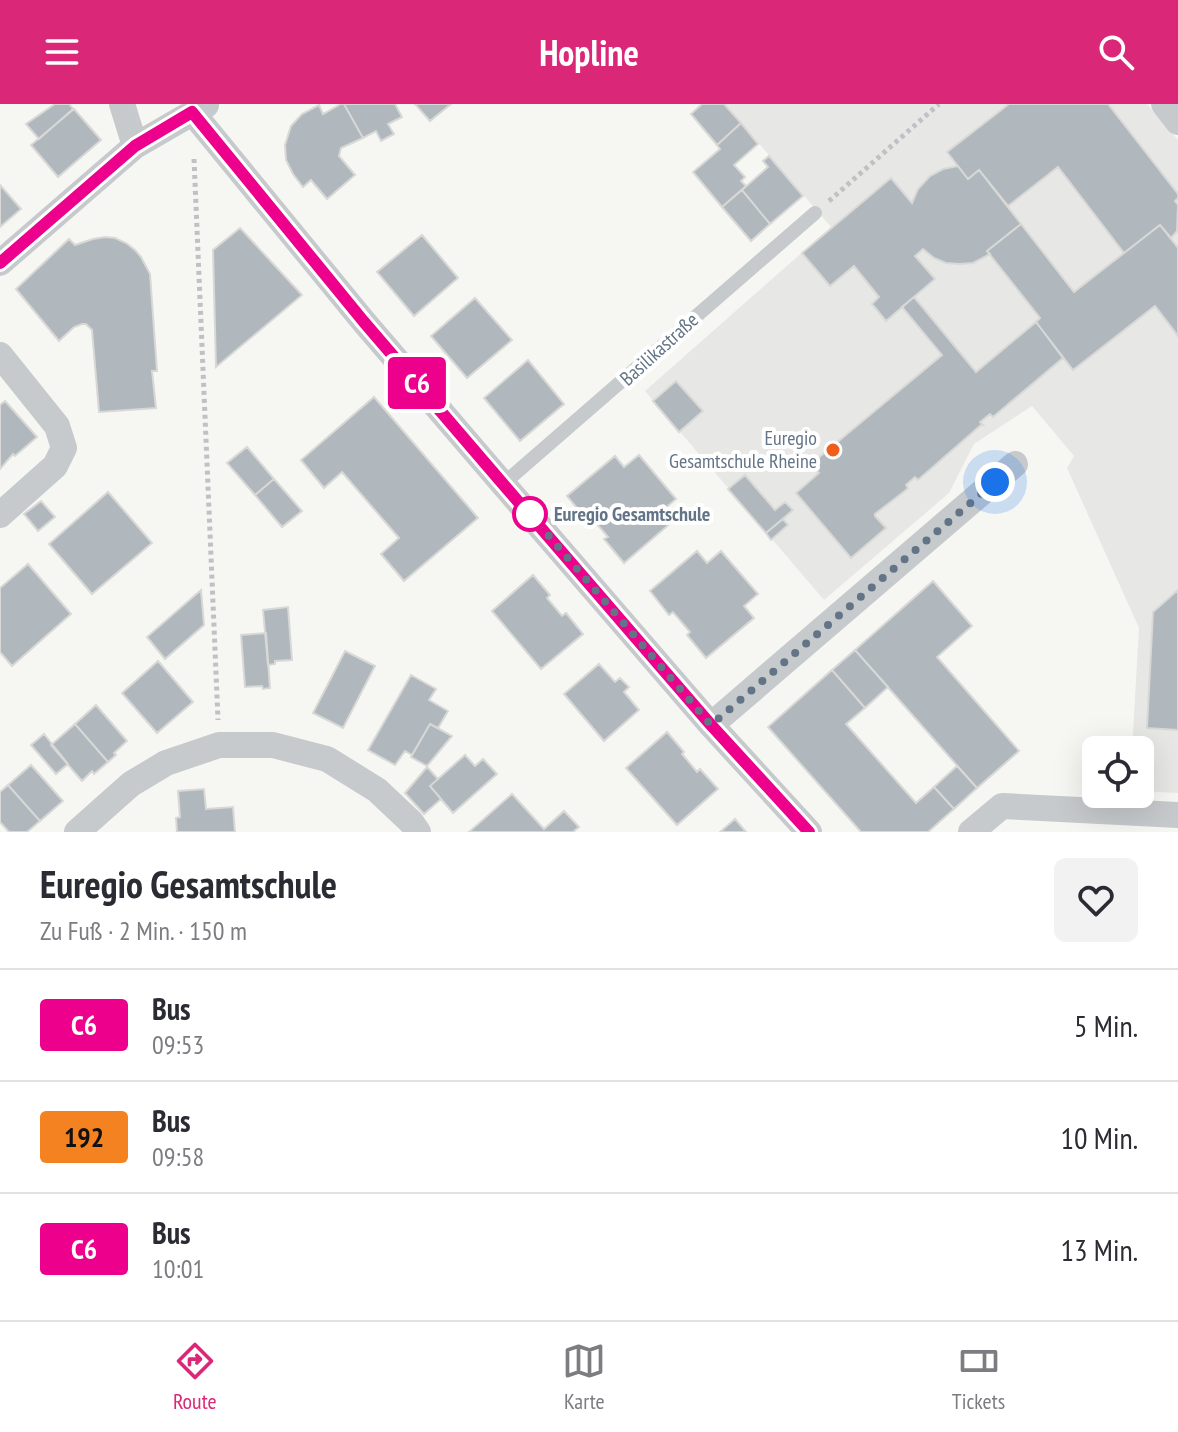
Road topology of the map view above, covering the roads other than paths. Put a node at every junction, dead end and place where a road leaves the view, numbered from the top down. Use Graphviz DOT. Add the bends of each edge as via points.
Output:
graph roads {
  1 [pos="122,104"];
  2 [pos="1164,104"];
  3 [pos="200,108"];
  4 [pos="1178,122"];
  5 [pos="135,146"];
  6 [pos="815,213"];
  7 [pos="0,263"];
  8 [pos="0,355"];
  9 [pos="1015,464"];
  10 [pos="503,484"];
  11 [pos="0,515"];
  12 [pos="711,725"];
  13 [pos="1178,815"];
  14 [pos="77,832"];
  15 [pos="418,832"];
  16 [pos="809,832"];
  17 [pos="971,832"];
  1 -- 5 [label="street"];
  2 -- 4 [label="street"];
  3 -- 5 [label="street"];
  3 -- 10 [label="street" via="364,322"];
  5 -- 7 [label="street"];
  6 -- 10 [label="lane, Basilikastraße"];
  8 -- 11 [label="street" via="57,426 64,448 55,466"];
  9 -- 12 [label="street"];
  10 -- 12 [label="street"];
  12 -- 16 [label="street"];
  13 -- 17 [label="street" via="1002,806"];
  14 -- 15 [label="street" via="131,784 166,763 219,745 273,745 327,759 377,790"];
}
